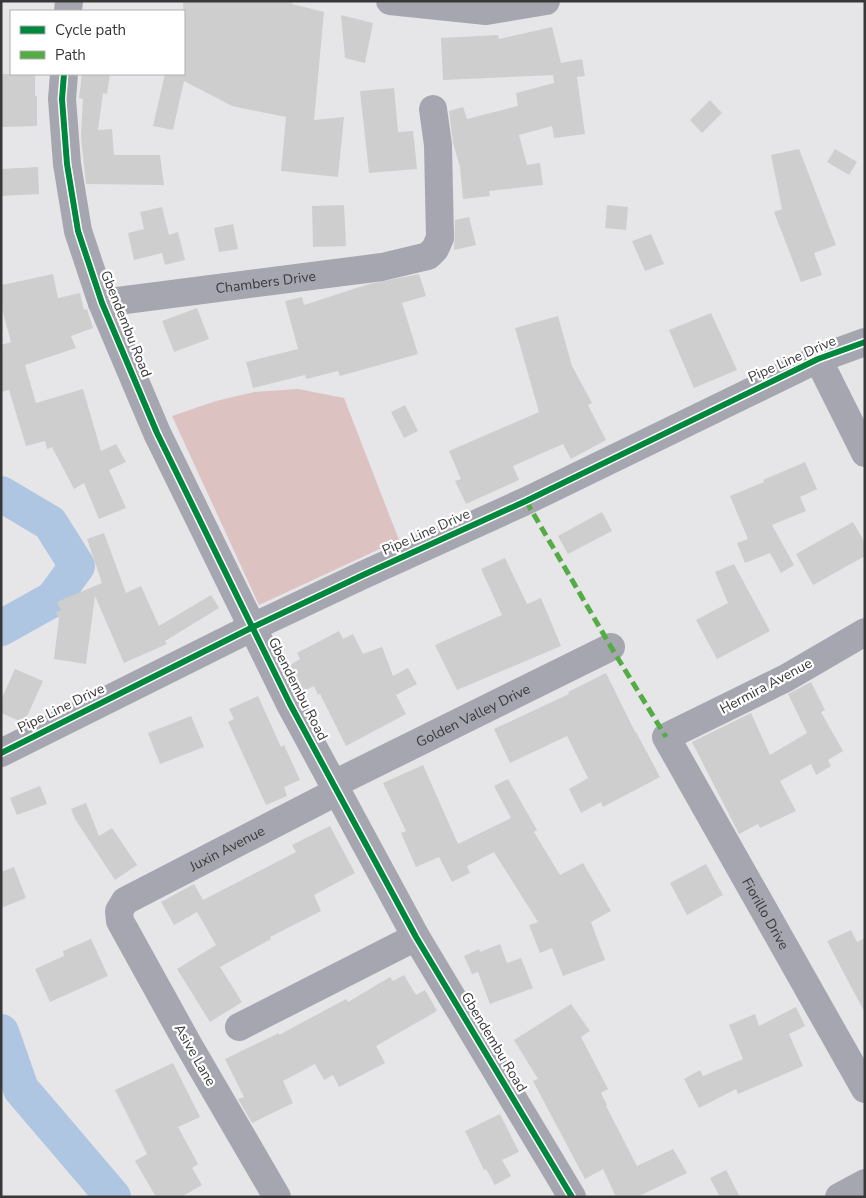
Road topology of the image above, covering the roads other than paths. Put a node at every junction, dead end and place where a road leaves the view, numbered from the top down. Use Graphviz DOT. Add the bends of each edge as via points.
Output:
graph roads {
  1 [pos="546,1"];
  2 [pos="394,2"];
  3 [pos="64,75"];
  4 [pos="433,109"];
  5 [pos="102,303"];
  6 [pos="865,342"];
  7 [pos="818,359"];
  8 [pos="865,453"];
  9 [pos="253,627"];
  10 [pos="865,632"];
  11 [pos="611,647"];
  12 [pos="666,737"];
  13 [pos="1,753"];
  14 [pos="336,788"];
  15 [pos="119,911"];
  16 [pos="416,937"];
  17 [pos="239,1027"];
  18 [pos="865,1089"];
  19 [pos="865,1183"];
  20 [pos="277,1197"];
  21 [pos="572,1197"];
  22 [pos="839,1197"];
  1 -- 2 [label="street" via="486,11"];
  3 -- 5 [label="street, Gbendembu Road" via="62,100 66,164 78,231"];
  4 -- 5 [label="street, Chambers Drive" via="438,146 440,238 428,256 382,267"];
  5 -- 9 [label="street, Gbendembu Road" via="157,433"];
  6 -- 7 [label="street, Pipe Line Drive"];
  7 -- 8 [label="street"];
  7 -- 9 [label="street, Pipe Line Drive" via="526,501"];
  9 -- 13 [label="street, Pipe Line Drive"];
  9 -- 14 [label="street, Gbendembu Road"];
  10 -- 12 [label="street, Hermira Avenue" via="786,678"];
  11 -- 14 [label="street, Golden Valley Drive"];
  12 -- 18 [label="street, Fiorillo Drive"];
  14 -- 15 [label="street, Juxin Avenue" via="125,901"];
  14 -- 16 [label="street, Gbendembu Road"];
  15 -- 20 [label="street, Asive Lane" via="120,921"];
  16 -- 17 [label="street"];
  16 -- 21 [label="street, Gbendembu Road"];
  19 -- 22 [label="street"];
}
